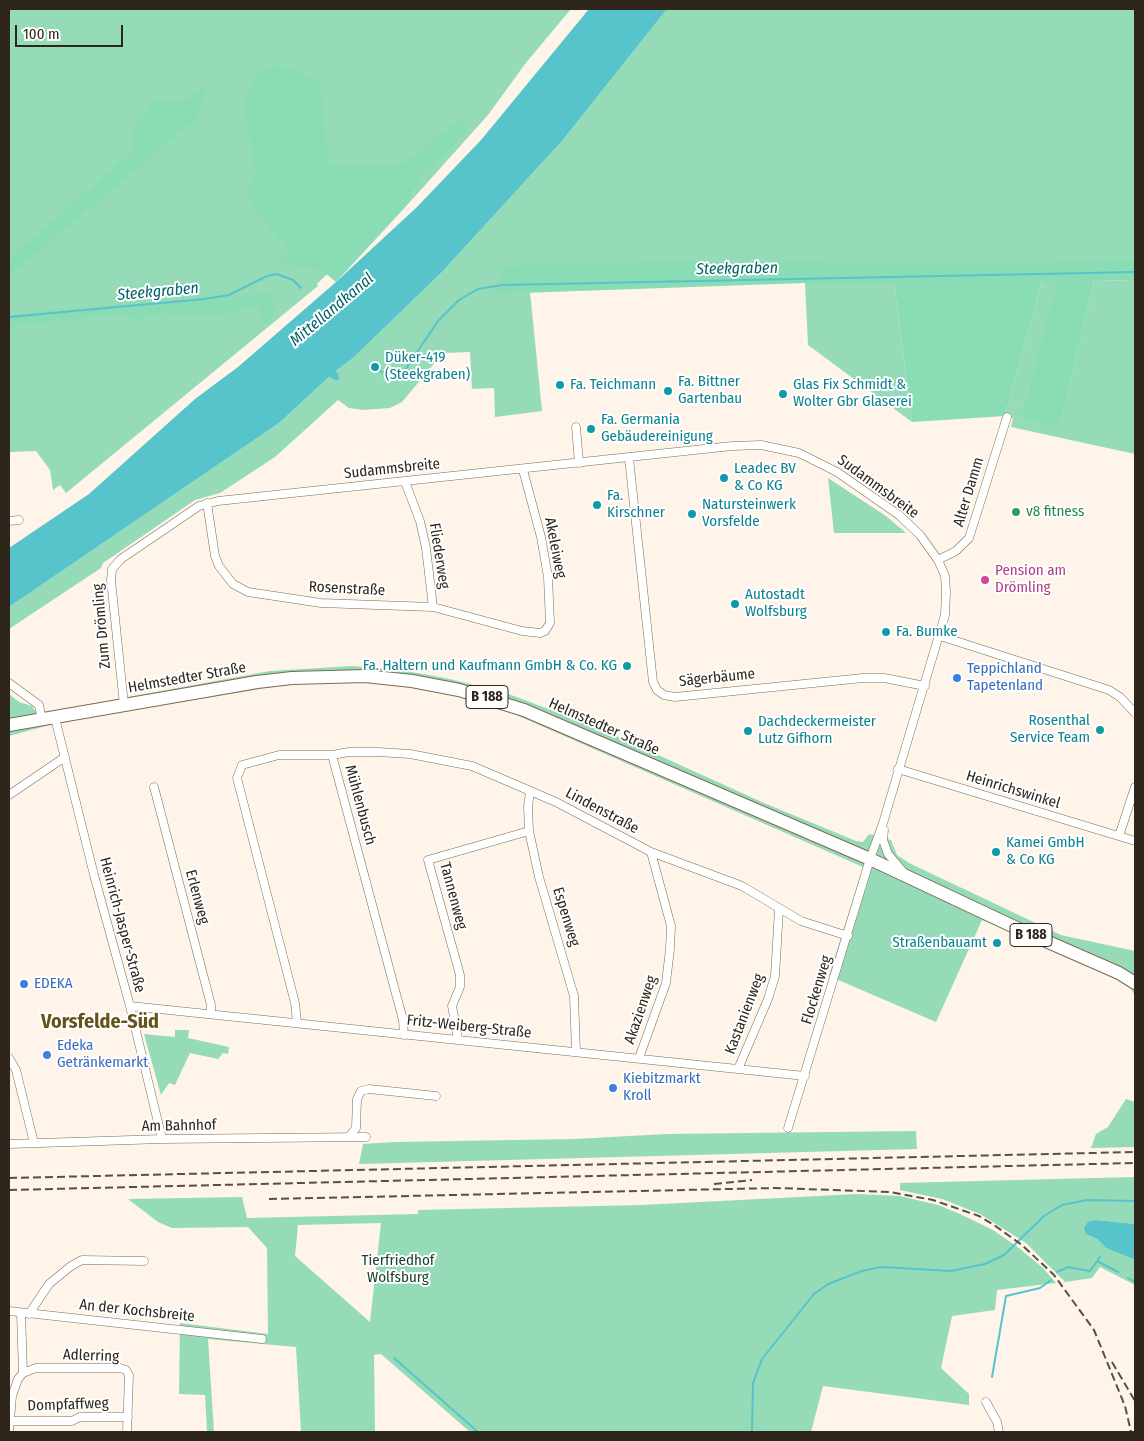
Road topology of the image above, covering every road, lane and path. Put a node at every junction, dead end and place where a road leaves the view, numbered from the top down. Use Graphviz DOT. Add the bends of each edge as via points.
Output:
graph roads {
  1 [pos="1006,417"];
  2 [pos="576,427"];
  3 [pos="629,458"];
  4 [pos="579,463"];
  5 [pos="523,470"];
  6 [pos="405,482"];
  7 [pos="207,504"];
  8 [pos="19,520"];
  9 [pos="9,521"];
  10 [pos="938,560"];
  11 [pos="433,607"];
  12 [pos="545,631"];
  13 [pos="940,636"];
  14 [pos="9,683"];
  15 [pos="925,686"];
  16 [pos="124,706"];
  17 [pos="1135,713"];
  18 [pos="55,718"];
  19 [pos="42,720"];
  20 [pos="9,726"];
  21 [pos="332,755"];
  22 [pos="65,757"];
  23 [pos="898,770"];
  24 [pos="154,787"];
  25 [pos="1135,787"];
  26 [pos="530,791"];
  27 [pos="9,794"];
  28 [pos="884,823"];
  29 [pos="529,831"];
  30 [pos="1120,836"];
  31 [pos="1135,841"];
  32 [pos="651,852"];
  33 [pos="870,859"];
  34 [pos="906,876"];
  35 [pos="780,909"];
  36 [pos="848,936"];
  37 [pos="1119,973"];
  38 [pos="1135,977"];
  39 [pos="1135,984"];
  40 [pos="130,1006"];
  41 [pos="211,1014"];
  42 [pos="297,1022"];
  43 [pos="404,1035"];
  44 [pos="458,1040"];
  45 [pos="576,1052"];
  46 [pos="9,1058"];
  47 [pos="639,1058"];
  48 [pos="738,1069"];
  49 [pos="805,1076"];
  50 [pos="436,1096"];
  51 [pos="788,1128"];
  52 [pos="350,1137"];
  53 [pos="366,1137"];
  54 [pos="162,1139"];
  55 [pos="34,1143"];
  56 [pos="9,1144"];
  57 [pos="144,1261"];
  58 [pos="9,1311"];
  59 [pos="25,1313"];
  60 [pos="262,1339"];
  61 [pos="23,1373"];
  62 [pos="986,1402"];
  63 [pos="128,1417"];
  64 [pos="10,1421"];
  65 [pos="10,1432"];
  66 [pos="127,1432"];
  67 [pos="999,1432"];
  1 -- 10 [label="street, Alter Damm" via="969,538 956,551"];
  2 -- 4 [label="street"];
  3 -- 4 [label="street, Sudammsbreite"];
  3 -- 10 [label="street, Sudammsbreite" via="751,446 799,453 837,472 899,515 920,535"];
  3 -- 15 [label="street, Sägerbäume" via="653,682 664,696 862,678 884,678"];
  4 -- 5 [label="street, Sudammsbreite"];
  5 -- 6 [label="street, Sudammsbreite"];
  5 -- 12 [label="street, Akeleiweg" via="542,537 548,577 550,619"];
  6 -- 7 [label="street, Sudammsbreite"];
  6 -- 11 [label="street, Fliederweg" via="420,520"];
  7 -- 11 [label="street, Rosenstraße" via="215,556 228,580 240,588 321,603"];
  7 -- 16 [label="street, Zum Drömling" via="184,514 112,569"];
  8 -- 9 [label="street"];
  10 -- 13 [label="street, Sudammsbreite" via="946,592"];
  11 -- 12 [label="street, Rosenstraße" via="522,631"];
  13 -- 15 [label="street, Sudammsbreite"];
  13 -- 17 [label="street" via="1109,690"];
  14 -- 19 [label="street" via="39,705"];
  15 -- 23 [label="street, Sudammsbreite"];
  16 -- 18 [label="main road, Helmstedter Straße / B 188"];
  16 -- 33 [label="main road, Helmstedter Straße / B 188" via="292,678 365,676 435,685 481,695 524,710"];
  18 -- 19 [label="main road, Helmstedter Straße / B 188"];
  18 -- 22 [label="street, Heinrich-Jasper-Straße"];
  19 -- 20 [label="main road, Helmstedter Straße / B 188"];
  21 -- 26 [label="street, Lindenstraße" via="378,752 440,759 472,766"];
  21 -- 42 [label="street, Mühlenbusch" via="279,755 242,765 237,776 296,1003"];
  21 -- 43 [label="street, Mühlenbusch" via="403,1020"];
  22 -- 27 [label="street"];
  22 -- 40 [label="street, Heinrich-Jasper-Straße"];
  23 -- 28 [label="street, Sudammsbreite"];
  23 -- 30 [label="street, Heinrichswinkel"];
  24 -- 41 [label="street, Erlenweg"];
  25 -- 30 [label="street"];
  26 -- 29 [label="street, Espenweg"];
  26 -- 32 [label="street, Lindenstraße"];
  28 -- 33 [label="street, Sudammsbreite"];
  28 -- 34 [label="street, Sudammsbreite" via="883,840 888,854"];
  29 -- 44 [label="street, Tannenweg" via="428,860 460,975 460,987 452,1006"];
  29 -- 45 [label="street, Espenweg" via="574,996"];
  30 -- 31 [label="street, Heinrichswinkel"];
  32 -- 35 [label="street, Lindenstraße" via="742,886"];
  32 -- 47 [label="street, Akazienweg" via="671,926 670,949 666,984"];
  33 -- 34 [label="main road, Helmstedter Straße / B 188"];
  33 -- 36 [label="street, Flockenweg"];
  34 -- 37 [label="main road, Helmstedter Straße / B 188"];
  35 -- 36 [label="street, Lindenstraße" via="802,921"];
  35 -- 48 [label="street, Kastanienweg" via="775,976"];
  36 -- 49 [label="street, Flockenweg"];
  37 -- 38 [label="main road, Helmstedter Straße / B 188"];
  37 -- 39 [label="main road, Helmstedter Straße / B 188"];
  40 -- 41 [label="street, Fritz-Weiberg-Straße"];
  40 -- 54 [label="street, Heinrich-Jasper-Straße"];
  41 -- 42 [label="street, Fritz-Weiberg-Straße"];
  42 -- 43 [label="street, Fritz-Weiberg-Straße"];
  43 -- 44 [label="street, Fritz-Weiberg-Straße"];
  44 -- 45 [label="street, Fritz-Weiberg-Straße"];
  45 -- 47 [label="street, Fritz-Weiberg-Straße"];
  46 -- 55 [label="street" via="16,1070"];
  47 -- 48 [label="street, Fritz-Weiberg-Straße"];
  48 -- 49 [label="street, Fritz-Weiberg-Straße"];
  49 -- 51 [label="street, Flockenweg"];
  50 -- 52 [label="street" via="361,1090 357,1099 356,1128"];
  52 -- 53 [label="street, Am Bahnhof"];
  52 -- 54 [label="street, Am Bahnhof"];
  54 -- 55 [label="street, Am Bahnhof"];
  55 -- 56 [label="street, Am Bahnhof"];
  57 -- 59 [label="street" via="82,1260 49,1284"];
  58 -- 59 [label="street, An der Kochsbreite"];
  59 -- 60 [label="street, An der Kochsbreite"];
  59 -- 61 [label="street"];
  61 -- 63 [label="street, Adlerring" via="36,1368 126,1370 129,1375"];
  61 -- 64 [label="street" via="14,1386"];
  62 -- 67 [label="street"];
  63 -- 64 [label="street, Dompfaffweg"];
  63 -- 66 [label="street, Adlerring"];
  64 -- 65 [label="street"];
}
